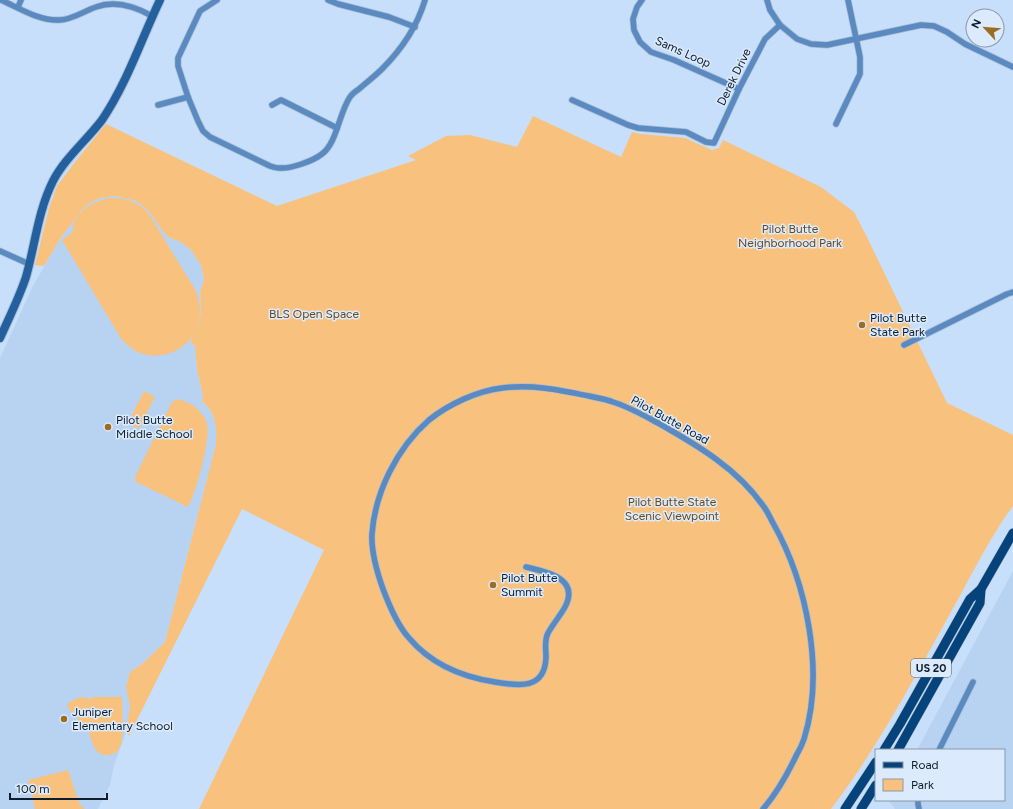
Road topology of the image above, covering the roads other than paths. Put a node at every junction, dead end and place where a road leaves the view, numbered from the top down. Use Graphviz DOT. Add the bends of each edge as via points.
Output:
graph roads {
  1 [pos="1,0"];
  2 [pos="21,0"];
  3 [pos="160,0"];
  4 [pos="217,0"];
  5 [pos="328,0"];
  6 [pos="425,0"];
  7 [pos="642,0"];
  8 [pos="767,0"];
  9 [pos="848,0"];
  10 [pos="115,2"];
  11 [pos="18,7"];
  12 [pos="152,16"];
  13 [pos="780,25"];
  14 [pos="414,27"];
  15 [pos="856,39"];
  16 [pos="1013,67"];
  17 [pos="739,89"];
  18 [pos="188,97"];
  19 [pos="572,100"];
  20 [pos="158,105"];
  21 [pos="272,105"];
  22 [pos="836,124"];
  23 [pos="337,128"];
  24 [pos="0,251"];
  25 [pos="29,264"];
  26 [pos="1013,292"];
  27 [pos="0,338"];
  28 [pos="904,345"];
  29 [pos="1013,533"];
  30 [pos="526,567"];
  31 [pos="981,589"];
  32 [pos="973,682"];
  33 [pos="885,749"];
  34 [pos="899,749"];
  35 [pos="940,749"];
  36 [pos="875,764"];
  37 [pos="875,786"];
  38 [pos="763,809"];
  39 [pos="846,809"];
  40 [pos="860,809"];
  1 -- 11 [label="street"];
  2 -- 11 [label="street"];
  3 -- 12 [label="main road"];
  4 -- 18 [label="street" via="200,11 178,58"];
  5 -- 14 [label="street" via="389,17"];
  6 -- 14 [label="street"];
  7 -- 17 [label="street, Sams Loop" via="633,19 634,30 640,42 651,52"];
  8 -- 13 [label="street"];
  9 -- 15 [label="street"];
  10 -- 11 [label="street" via="59,20 46,19"];
  10 -- 12 [label="street"];
  12 -- 25 [label="main road" via="113,102 53,180 43,205"];
  13 -- 15 [label="street" via="797,38 811,44 827,45"];
  13 -- 17 [label="street, Derek Drive" via="765,39"];
  14 -- 23 [label="street" via="407,41 382,69 350,96"];
  15 -- 16 [label="street" via="921,25 934,26"];
  15 -- 22 [label="street" via="860,74"];
  17 -- 19 [label="street, Derek Drive" via="714,143 686,132 628,125"];
  18 -- 20 [label="street"];
  18 -- 23 [label="street" via="203,131 270,166 289,167 313,160 328,149"];
  21 -- 23 [label="street" via="281,100"];
  24 -- 25 [label="street"];
  25 -- 27 [label="main road" via="18,300"];
  26 -- 28 [label="street"];
  29 -- 31 [label="main road, US 20"];
  30 -- 38 [label="street, Pilot Butte Road" via="559,577 569,589 569,596 566,606 546,637 546,660 540,677 533,683 522,684 480,680 444,667 426,655 407,637 387,601 379,578 372,538 374,519 381,492 394,463 430,419 474,395 502,388 532,387 561,390 614,402 636,411 688,440 743,482 764,507 784,541 800,587 812,651 813,683 803,741 775,795"];
  31 -- 33 [label="main road, US 20" via="970,599"];
  31 -- 34 [label="main road, US 20" via="980,603"];
  32 -- 35 [label="street"];
  36 -- 39 [label="main road"];
  37 -- 40 [label="main road"];
}
